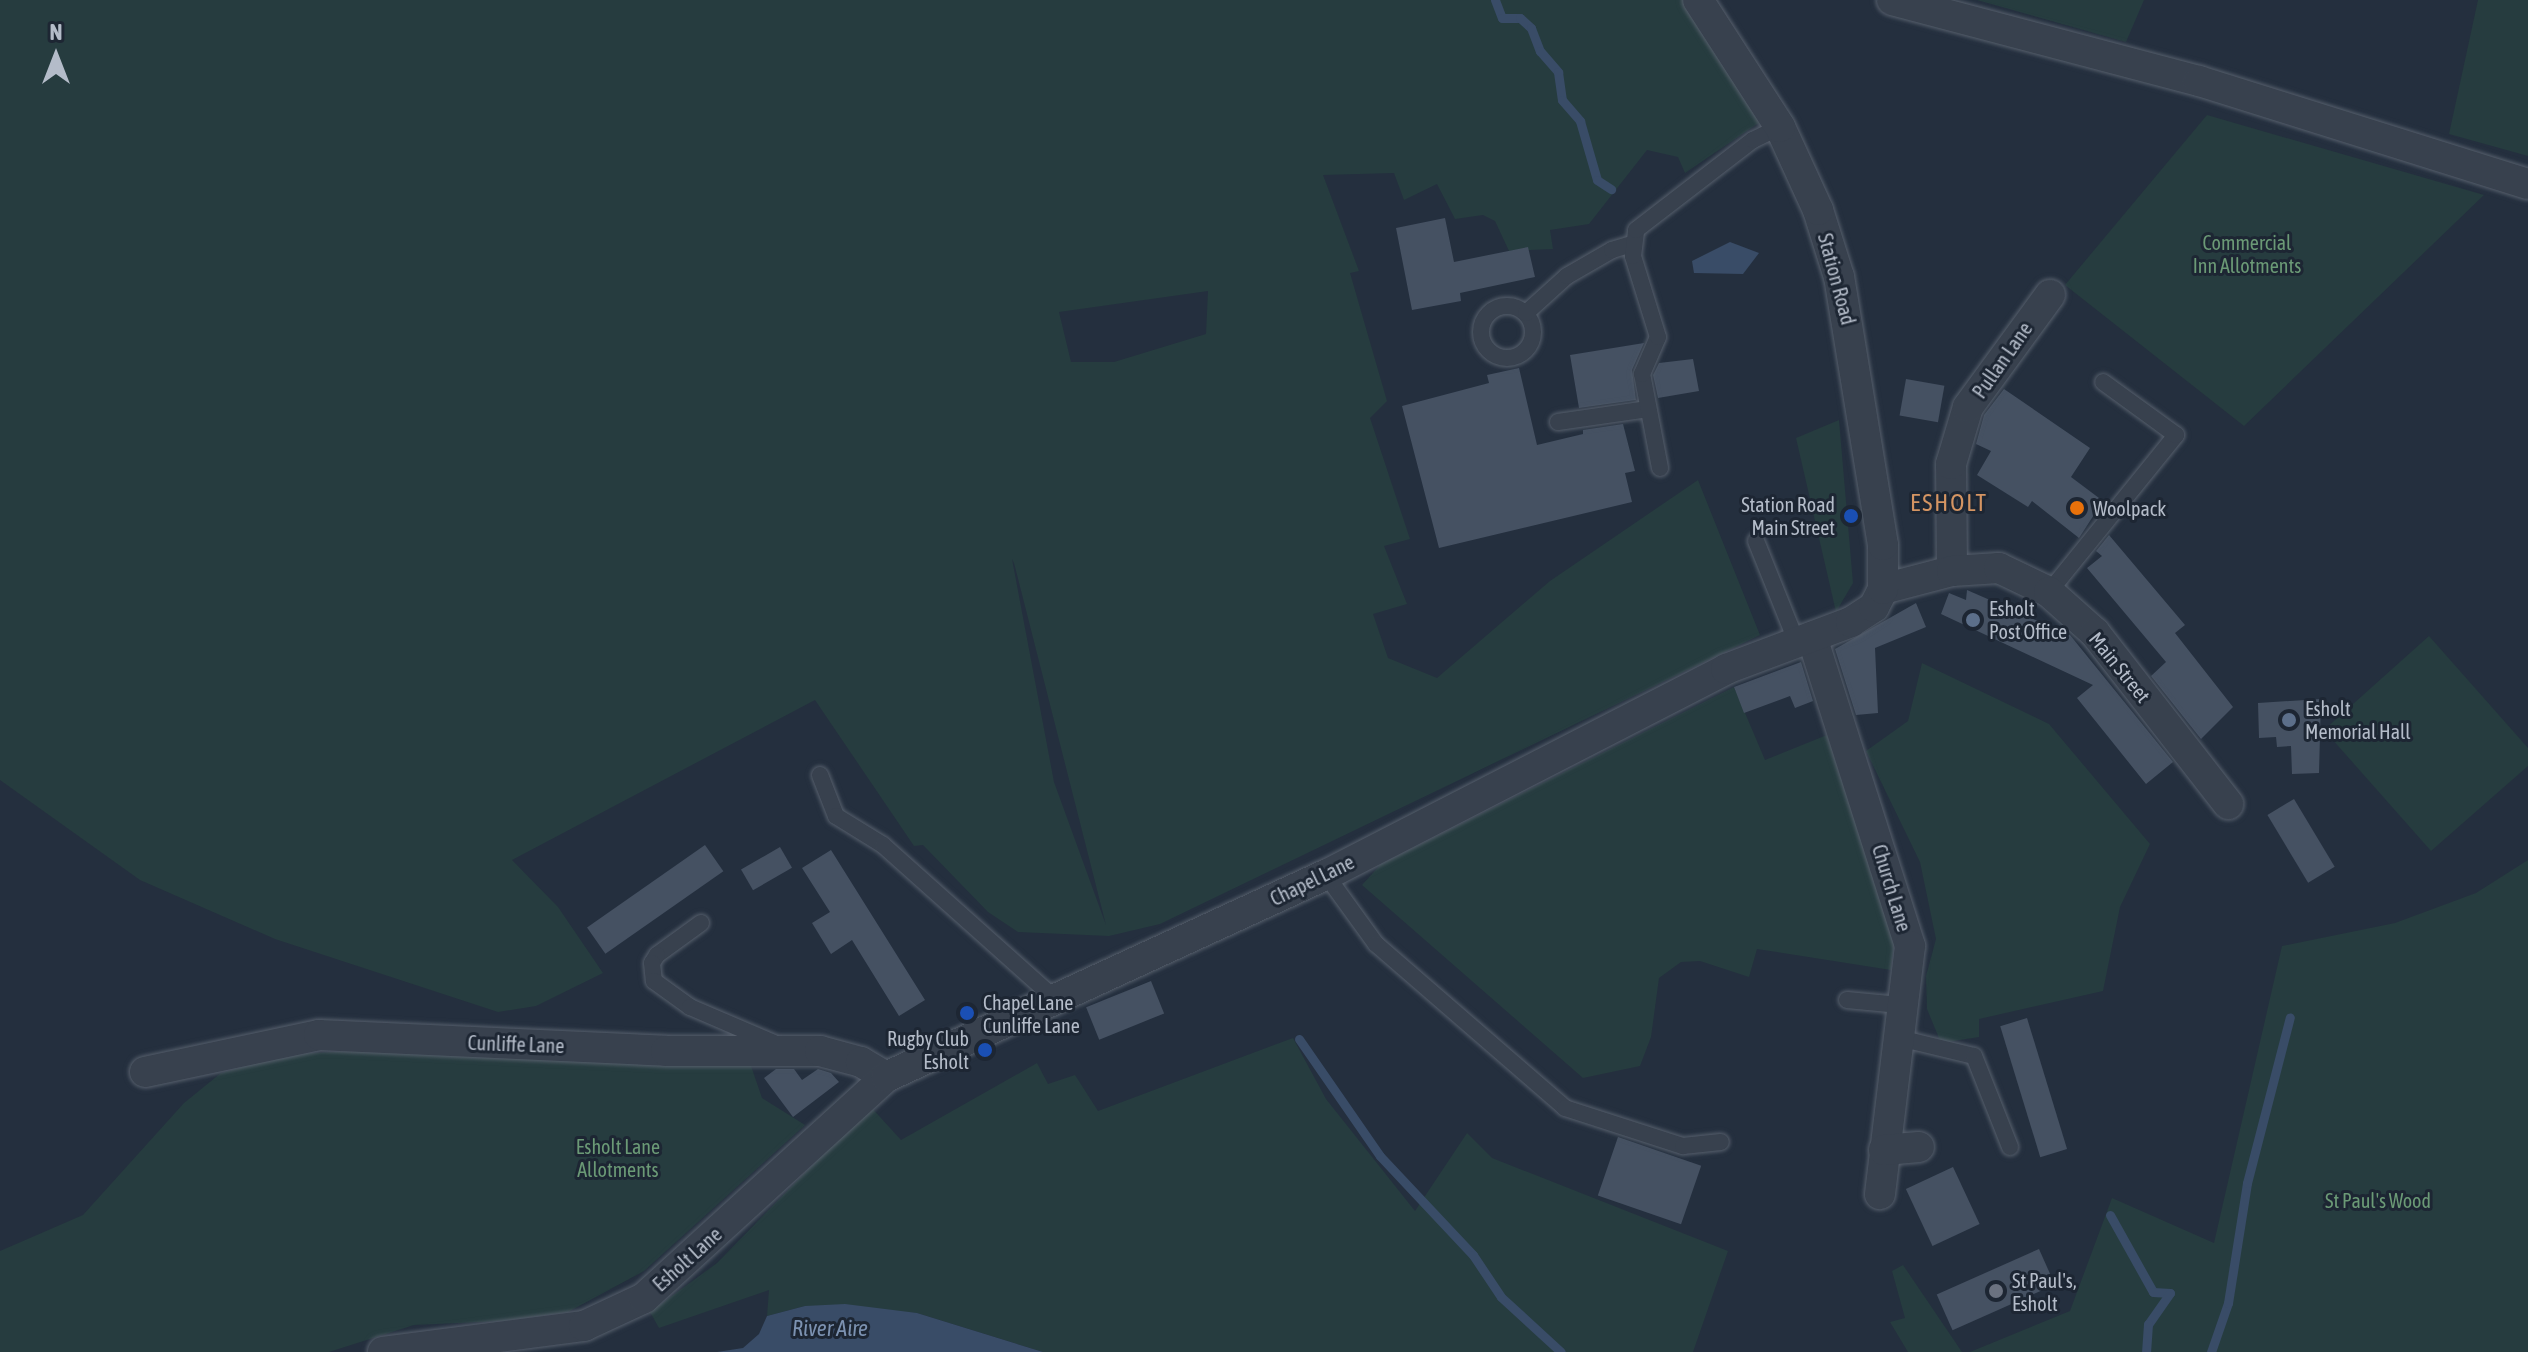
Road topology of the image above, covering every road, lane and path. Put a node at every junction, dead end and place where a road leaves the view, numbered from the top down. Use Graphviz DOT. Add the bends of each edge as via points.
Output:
graph roads {
  1 [pos="1698,0"];
  2 [pos="1892,0"];
  3 [pos="1780,127"];
  4 [pos="2528,184"];
  5 [pos="1632,244"];
  6 [pos="2050,295"];
  7 [pos="1526,313"];
  8 [pos="2103,382"];
  9 [pos="1648,409"];
  10 [pos="1558,422"];
  11 [pos="1660,468"];
  12 [pos="1756,541"];
  13 [pos="1952,571"];
  14 [pos="1883,589"];
  15 [pos="2049,592"];
  16 [pos="1804,640"];
  17 [pos="820,775"];
  18 [pos="2228,804"];
  19 [pos="1326,875"];
  20 [pos="701,923"];
  21 [pos="1055,999"];
  22 [pos="1847,1000"];
  23 [pos="1900,1005"];
  24 [pos="1895,1037"];
  25 [pos="792,1051"];
  26 [pos="145,1072"];
  27 [pos="886,1077"];
  28 [pos="822,1136"];
  29 [pos="1721,1142"];
  30 [pos="1919,1147"];
  31 [pos="2010,1147"];
  32 [pos="1884,1150"];
  33 [pos="1880,1194"];
  34 [pos="383,1352"];
  1 -- 3 [label="street, Station Road"];
  2 -- 4 [label="street" via="2185,77"];
  3 -- 5 [label="lane" via="1753,140 1681,193 1636,230"];
  3 -- 14 [label="street, Station Road" via="1818,210 1839,277 1883,545"];
  5 -- 7 [label="lane" via="1567,276"];
  5 -- 9 [label="lane" via="1658,337 1642,374"];
  6 -- 13 [label="street, Pullan Lane" via="1968,407 1951,464"];
  8 -- 15 [label="lane" via="2176,435"];
  9 -- 10 [label="lane"];
  9 -- 11 [label="lane"];
  12 -- 16 [label="lane"];
  13 -- 14 [label="street, Main Street"];
  13 -- 15 [label="street, Main Street" via="1999,568"];
  14 -- 16 [label="street" via="1874,607"];
  15 -- 18 [label="street, Main Street" via="2095,633"];
  16 -- 19 [label="street, Chapel Lane" via="1726,669"];
  16 -- 23 [label="street, Church Lane" via="1903,914 1910,946"];
  17 -- 21 [label="lane" via="836,816 883,845"];
  19 -- 21 [label="street, Chapel Lane"];
  19 -- 29 [label="lane" via="1376,944 1565,1108 1683,1146"];
  20 -- 25 [label="lane" via="657,955 652,963 654,981 690,1007"];
  21 -- 27 [label="street, Chapel Lane"];
  22 -- 23 [label="lane"];
  23 -- 24 [label="street, Church Lane"];
  24 -- 31 [label="lane" via="1974,1056"];
  24 -- 32 [label="street, Church Lane"];
  25 -- 26 [label="street, Cunliffe Lane" via="319,1035"];
  25 -- 27 [label="street, Cunliffe Lane" via="843,1055"];
  27 -- 28 [label="street, Chapel Lane"];
  28 -- 34 [label="street, Esholt Lane" via="644,1298 584,1326"];
  30 -- 32 [label="street"];
  32 -- 33 [label="street, Church Lane"];
}
